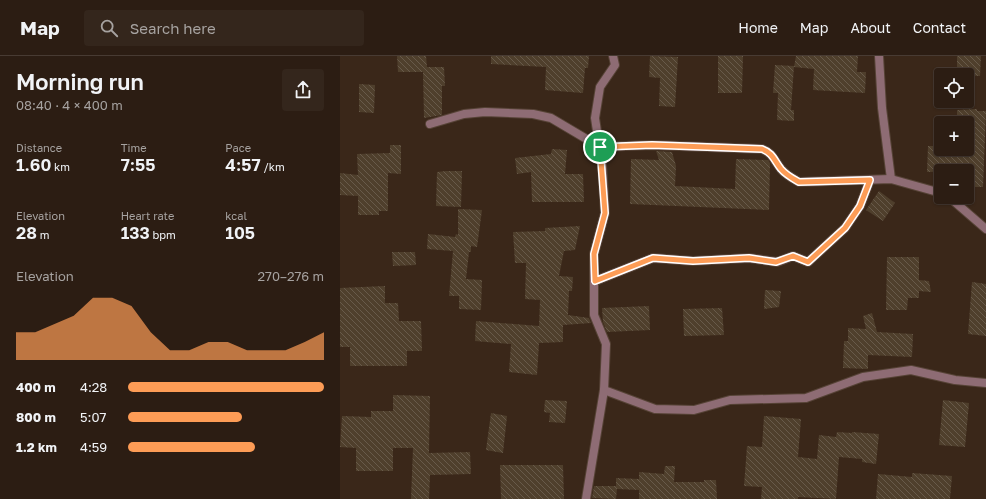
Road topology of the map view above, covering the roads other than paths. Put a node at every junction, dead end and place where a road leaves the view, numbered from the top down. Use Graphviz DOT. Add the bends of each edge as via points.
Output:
graph roads {
  1 [pos="613,56"];
  2 [pos="879,56"];
  3 [pos="430,124"];
  4 [pos="600,147"];
  5 [pos="870,180"];
  6 [pos="891,180"];
  7 [pos="934,192"];
  8 [pos="957,204"];
  9 [pos="986,229"];
  10 [pos="595,281"];
  11 [pos="986,383"];
  12 [pos="604,390"];
  13 [pos="586,499"];
  1 -- 4 [label="street" via="615,65 600,87 595,118"];
  2 -- 6 [label="street" via="882,108"];
  3 -- 4 [label="street" via="464,114 533,114 551,118"];
  4 -- 5 [label="street" via="652,145 762,149 774,155 781,168 799,182"];
  4 -- 10 [label="street" via="605,213 594,254"];
  5 -- 6 [label="street"];
  5 -- 10 [label="street" via="860,206 845,228 808,262 793,256 776,262 749,258 693,261 653,258"];
  6 -- 7 [label="street"];
  8 -- 9 [label="street"];
  10 -- 12 [label="street" via="594,315 606,344"];
  11 -- 12 [label="street" via="955,380 911,370 862,377 806,398 730,400 694,410 655,409"];
  12 -- 13 [label="street"];
}
